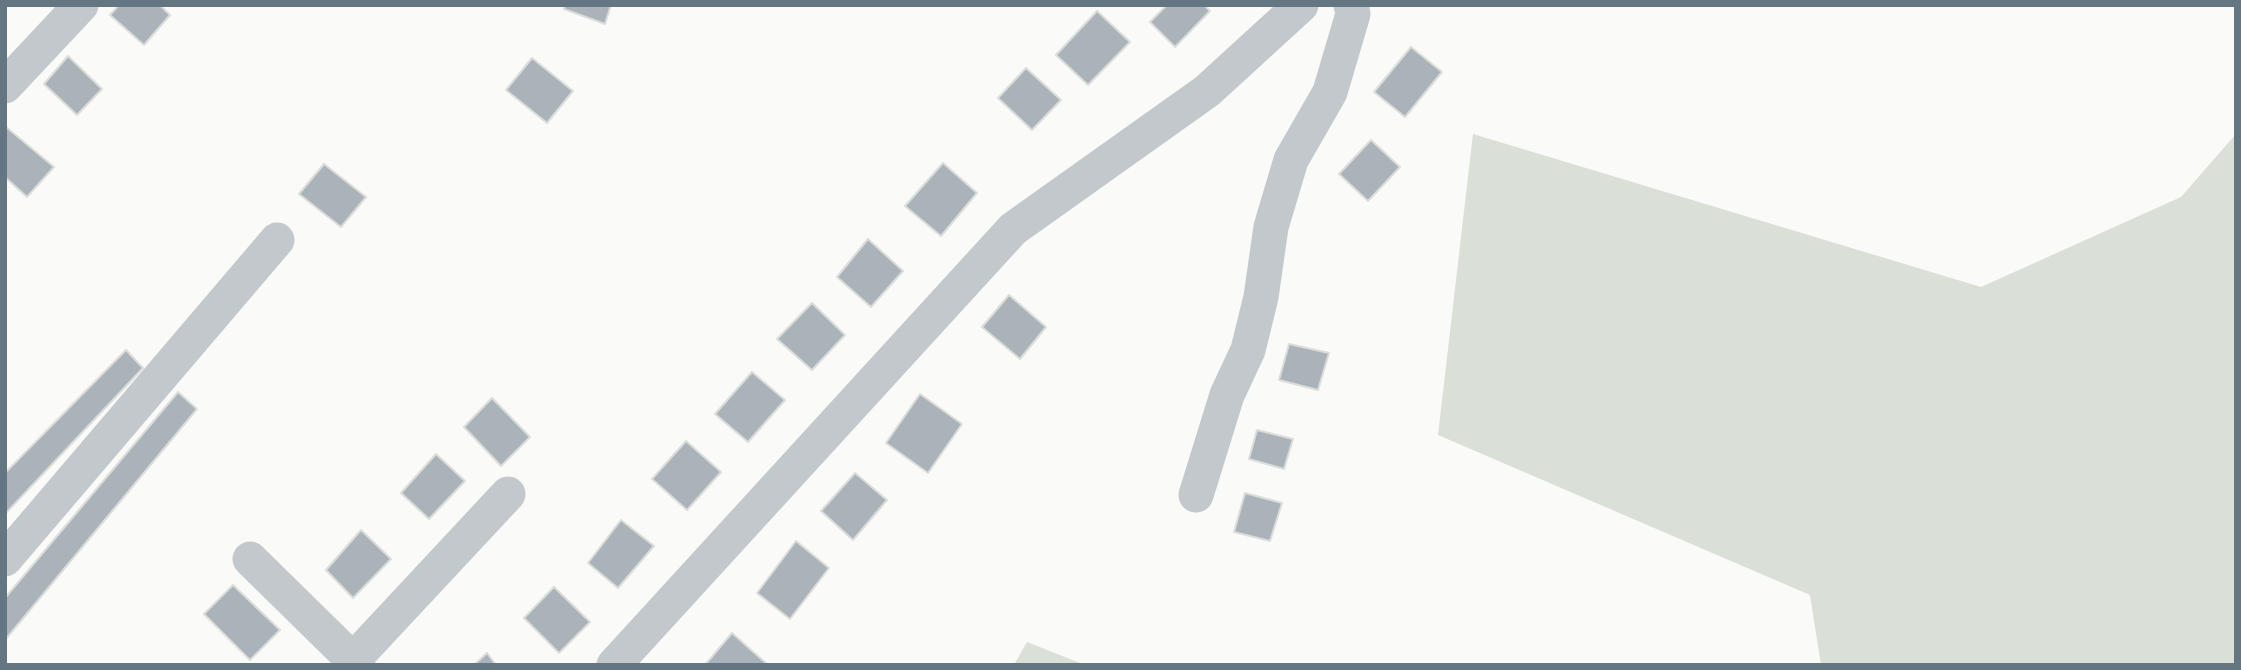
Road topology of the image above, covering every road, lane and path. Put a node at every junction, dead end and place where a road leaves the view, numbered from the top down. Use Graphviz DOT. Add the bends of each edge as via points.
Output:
graph roads {
  1 [pos="81,5"];
  2 [pos="1301,5"];
  3 [pos="1351,5"];
  4 [pos="8,77"];
  5 [pos="277,240"];
  6 [pos="508,495"];
  7 [pos="1196,495"];
  8 [pos="5,559"];
  9 [pos="250,559"];
  10 [pos="628,658"];
  11 [pos="356,662"];
  1 -- 4 [label="street"];
  2 -- 10 [label="street" via="1207,91 1013,229"];
  3 -- 7 [label="street" via="1353,14 1330,92 1291,160 1271,227 1248,350 1227,395"];
  5 -- 8 [label="street"];
  6 -- 11 [label="street"];
  9 -- 11 [label="street"];
}
